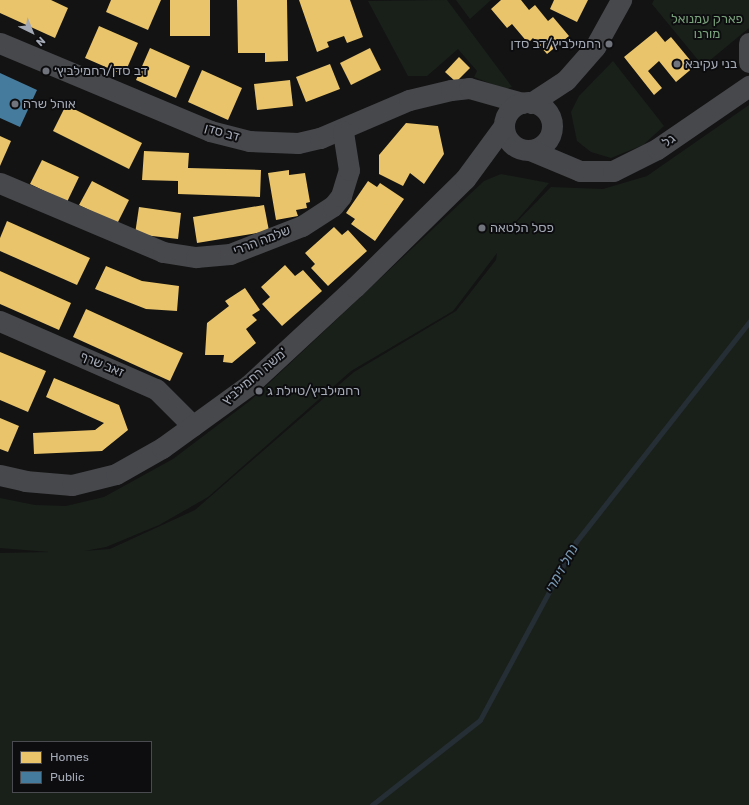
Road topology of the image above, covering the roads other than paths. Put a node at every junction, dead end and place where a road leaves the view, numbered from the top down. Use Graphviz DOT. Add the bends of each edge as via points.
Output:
graph roads {
  1 [pos="621,0"];
  2 [pos="0,43"];
  3 [pos="749,43"];
  4 [pos="749,62"];
  5 [pos="566,80"];
  6 [pos="749,86"];
  7 [pos="451,90"];
  8 [pos="527,103"];
  9 [pos="550,120"];
  10 [pos="504,124"];
  11 [pos="343,131"];
  12 [pos="523,149"];
  13 [pos="580,171"];
  14 [pos="465,179"];
  15 [pos="0,183"];
  16 [pos="0,321"];
  17 [pos="192,426"];
  18 [pos="0,475"];
  1 -- 5 [label="street" via="595,47"];
  2 -- 11 [label="street, דב סדן" via="229,137 298,143"];
  3 -- 4 [label="street"];
  5 -- 8 [label="street"];
  5 -- 9 [label="street"];
  6 -- 13 [label="street, גל" via="642,158 613,171"];
  7 -- 8 [label="street, דב סדן" via="469,88"];
  7 -- 10 [label="street" via="489,106"];
  7 -- 11 [label="street, דב סדן" via="409,100"];
  8 -- 9 [label="street"];
  8 -- 10 [label="street" via="512,109"];
  9 -- 12 [label="street" via="545,143"];
  9 -- 13 [label="street" via="558,141"];
  10 -- 12 [label="street"];
  10 -- 14 [label="street, משה רחמילביץ'"];
  11 -- 15 [label="street, שלמה הררי" via="349,170 341,196 333,206 302,226 230,254 196,257 163,252"];
  12 -- 13 [label="street, גל"];
  12 -- 14 [label="street, משה רחמילביץ'"];
  14 -- 17 [label="street, משה רחמילביץ'" via="249,385"];
  16 -- 17 [label="street, זאב שרף" via="156,389"];
  17 -- 18 [label="street, משה רחמילביץ'" via="134,465 94,481 47,484"];
}
